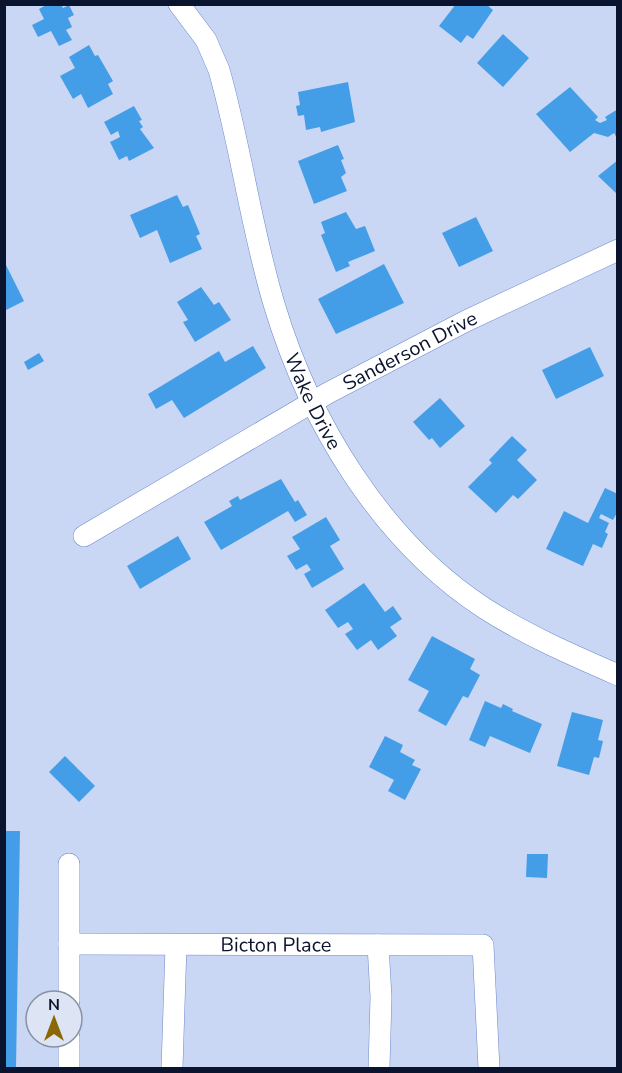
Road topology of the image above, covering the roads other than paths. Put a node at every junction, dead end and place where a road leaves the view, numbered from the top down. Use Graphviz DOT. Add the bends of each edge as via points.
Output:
graph roads {
  1 [pos="178,4"];
  2 [pos="618,250"];
  3 [pos="312,401"];
  4 [pos="84,536"];
  5 [pos="618,675"];
  6 [pos="69,864"];
  7 [pos="69,944"];
  8 [pos="378,945"];
  9 [pos="176,946"];
  10 [pos="69,989"];
  11 [pos="69,1049"];
  12 [pos="69,1068"];
  13 [pos="172,1068"];
  14 [pos="380,1068"];
  15 [pos="489,1068"];
  1 -- 3 [label="street, Wake Drive" via="206,40 219,70 273,303"];
  2 -- 3 [label="street, Sanderson Drive" via="466,321"];
  3 -- 4 [label="street, Sanderson Drive"];
  3 -- 5 [label="street, Wake Drive" via="371,502 403,541 441,576 484,608 550,645"];
  6 -- 7 [label="street"];
  7 -- 9 [label="street, Bicton Place"];
  7 -- 10 [label="street"];
  8 -- 9 [label="street, Bicton Place"];
  8 -- 14 [label="street"];
  8 -- 15 [label="street, Bicton Place" via="483,945"];
  9 -- 13 [label="street"];
  11 -- 12 [label="street"];
}
